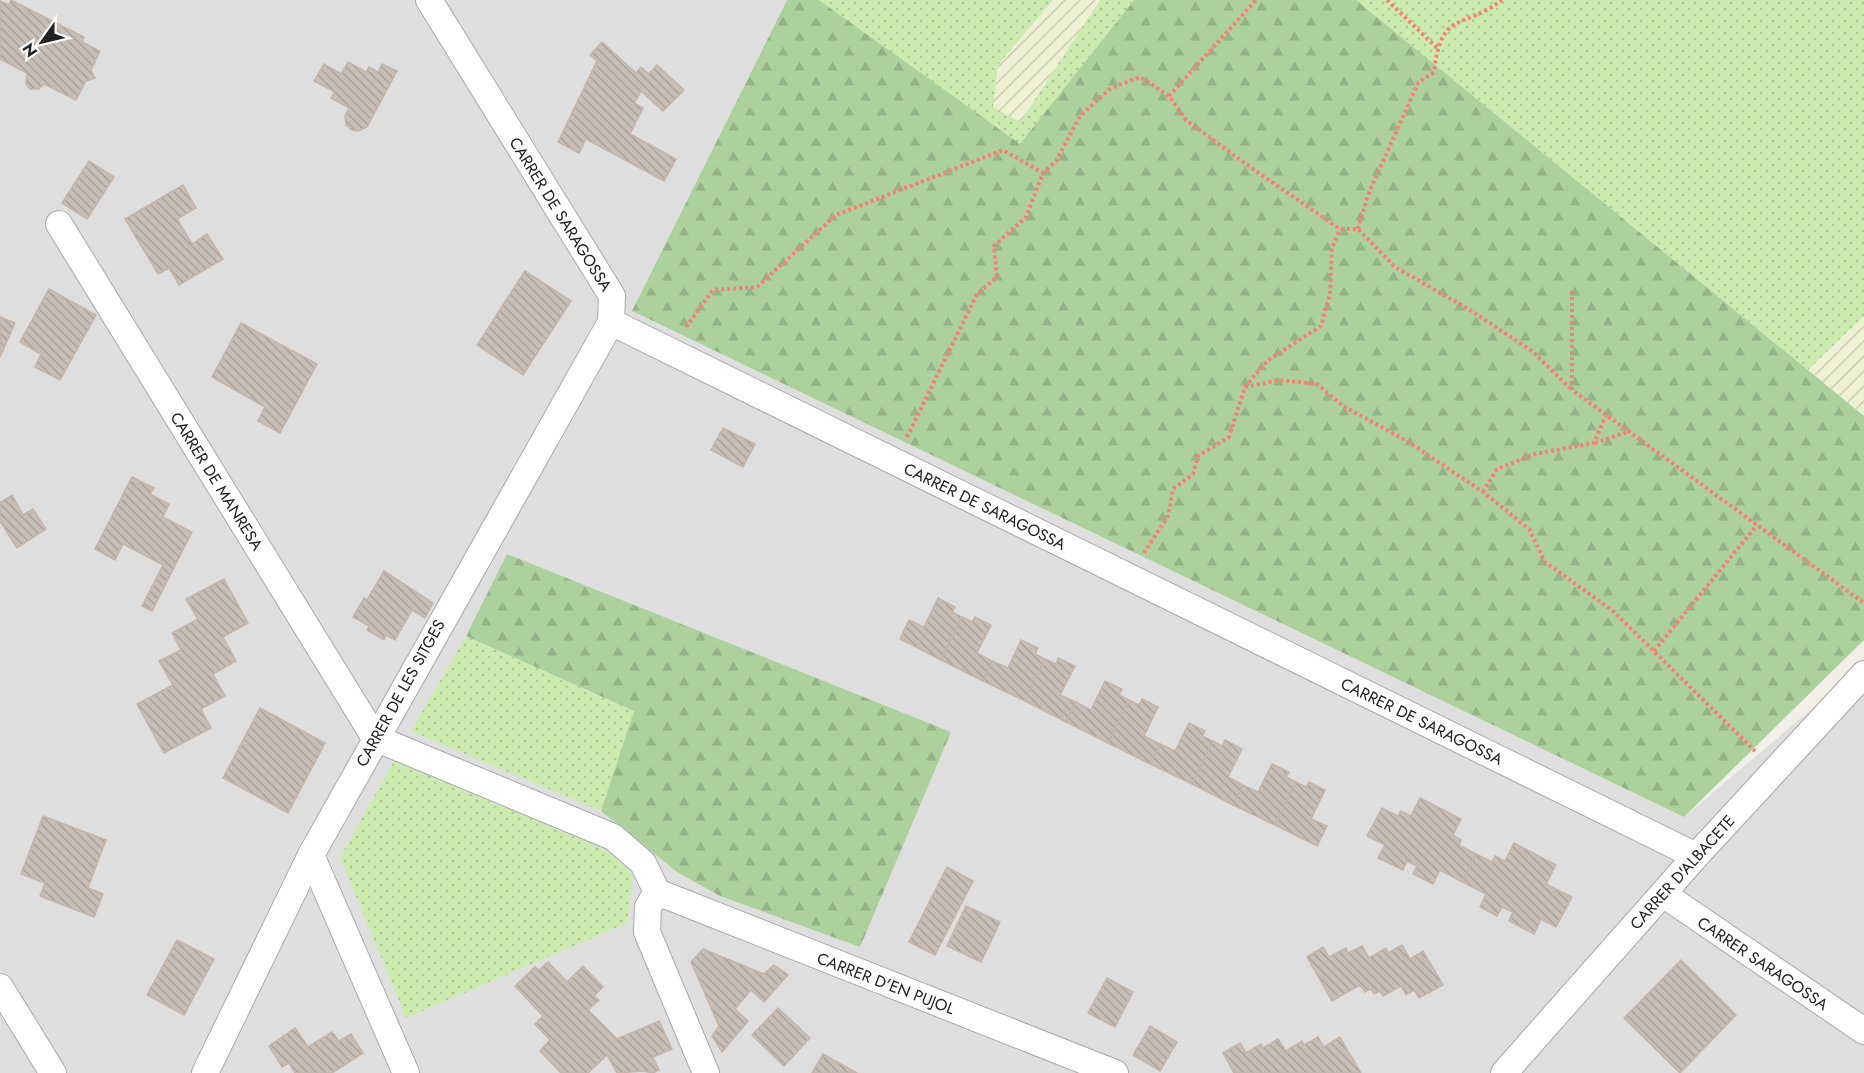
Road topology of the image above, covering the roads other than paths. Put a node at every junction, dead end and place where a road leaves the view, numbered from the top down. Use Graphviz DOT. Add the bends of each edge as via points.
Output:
graph roads {
  1 [pos="429,0"];
  2 [pos="59,224"];
  3 [pos="611,322"];
  4 [pos="1864,674"];
  5 [pos="375,738"];
  6 [pos="311,855"];
  7 [pos="1696,856"];
  8 [pos="657,892"];
  9 [pos="1663,894"];
  10 [pos="0,987"];
  11 [pos="1864,1031"];
  12 [pos="53,1073"];
  13 [pos="206,1073"];
  14 [pos="406,1073"];
  15 [pos="706,1073"];
  16 [pos="1115,1073"];
  17 [pos="1504,1073"];
  1 -- 3 [label="street, CARRER DE SARAGOSSA" via="612,296"];
  2 -- 5 [label="street, CARRER DE MANRESA"];
  3 -- 5 [label="street, CARRER DE LES SITGES"];
  3 -- 7 [label="street, CARRER DE SARAGOSSA"];
  4 -- 7 [label="street, CARRER D'ALBACETE"];
  5 -- 6 [label="street, CARRER DE LES SITGES"];
  5 -- 8 [label="street" via="614,837 643,863"];
  6 -- 13 [label="street, CARRER DE LES SITGES"];
  6 -- 14 [label="street"];
  7 -- 9 [label="street, CARRER D'ALBACETE"];
  8 -- 15 [label="street" via="648,907 646,932"];
  8 -- 16 [label="street, CARRER D'EN PUJOL"];
  9 -- 11 [label="street, CARRER SARAGOSSA"];
  9 -- 17 [label="street, CARRER D'ALBACETE"];
  10 -- 12 [label="street"];
}
